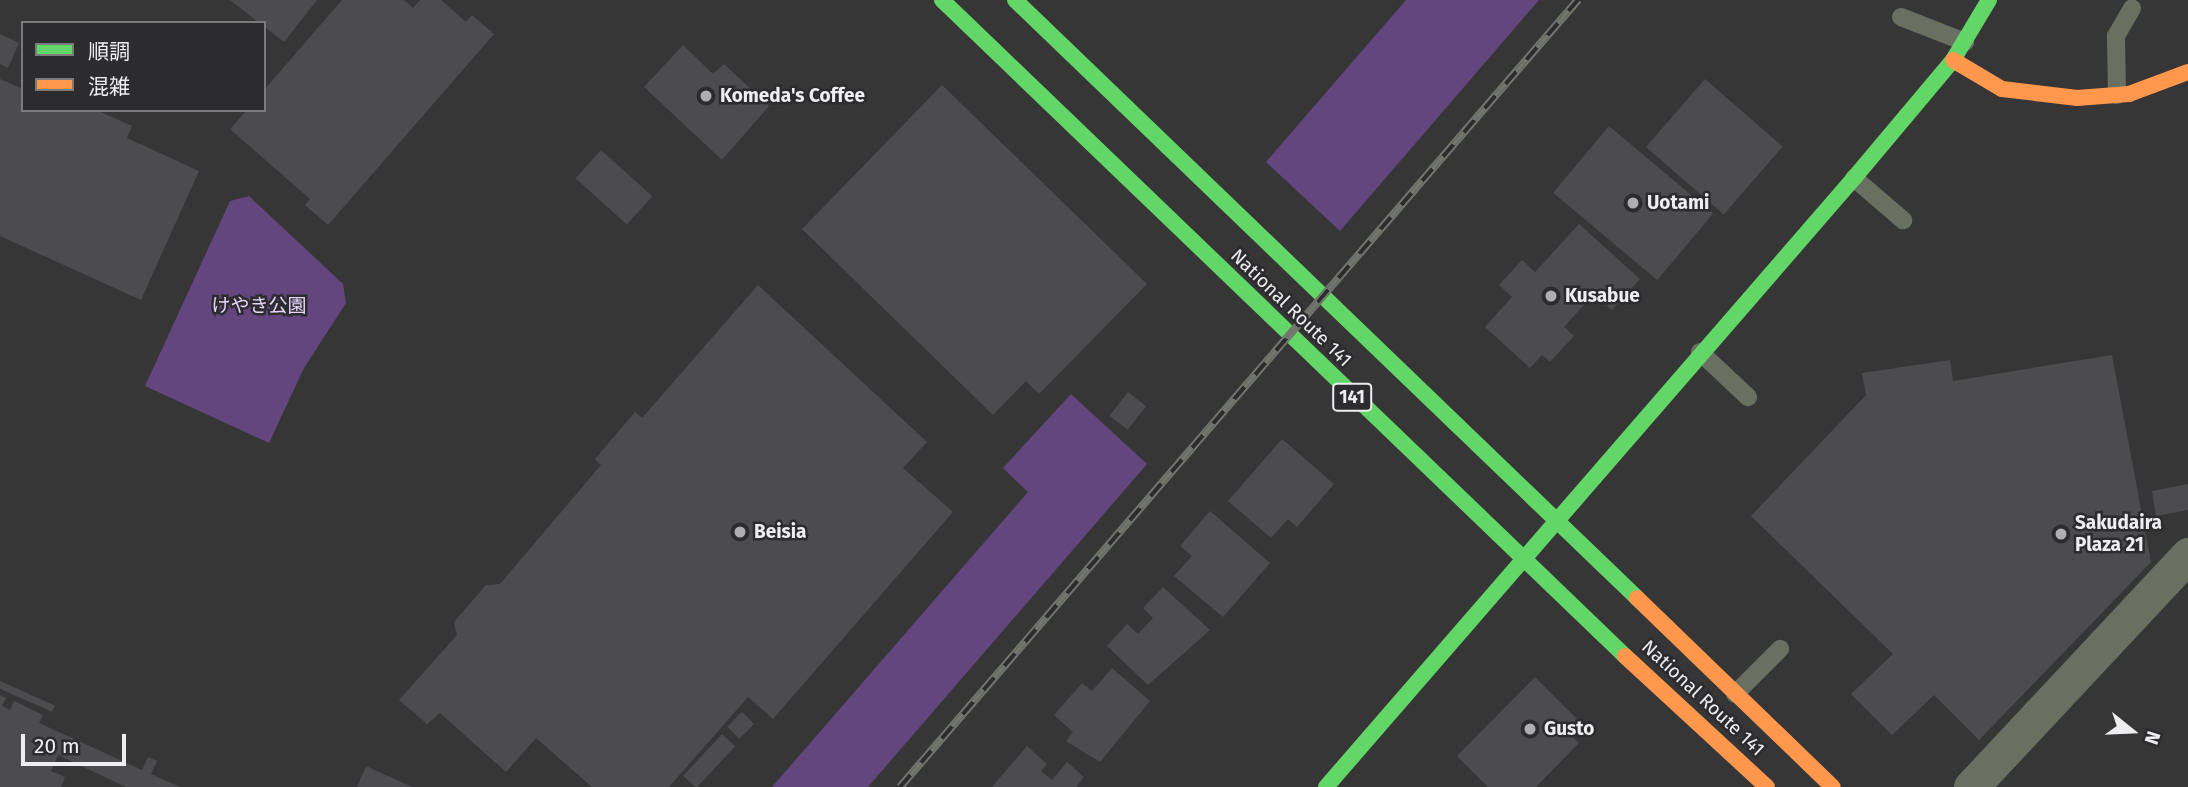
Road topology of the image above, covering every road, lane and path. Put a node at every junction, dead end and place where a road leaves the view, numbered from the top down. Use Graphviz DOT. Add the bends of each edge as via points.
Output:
graph roads {
  1 [pos="942,0"];
  2 [pos="1015,0"];
  3 [pos="1989,0"];
  4 [pos="2132,8"];
  5 [pos="1901,16"];
  6 [pos="1965,42"];
  7 [pos="1953,60"];
  8 [pos="2188,72"];
  9 [pos="2117,95"];
  10 [pos="1854,178"];
  11 [pos="1903,220"];
  12 [pos="1700,352"];
  13 [pos="1748,397"];
  14 [pos="1555,519"];
  15 [pos="2188,555"];
  16 [pos="1520,559"];
  17 [pos="1780,649"];
  18 [pos="1735,694"];
  19 [pos="1326,787"];
  20 [pos="1767,787"];
  21 [pos="1833,787"];
  22 [pos="1971,787"];
  1 -- 16 [label="main road, National Route 141 / 141"];
  2 -- 14 [label="main road, National Route 141 / 141"];
  3 -- 6 [label="main road"];
  4 -- 9 [label="lane" via="2116,36"];
  5 -- 6 [label="lane"];
  6 -- 7 [label="main road"];
  7 -- 9 [label="main road" via="2002,89 2077,98"];
  7 -- 10 [label="main road"];
  8 -- 9 [label="main road"];
  10 -- 11 [label="lane"];
  10 -- 12 [label="main road"];
  12 -- 13 [label="lane"];
  12 -- 14 [label="main road"];
  14 -- 16 [label="main road"];
  14 -- 18 [label="main road, National Route 141 / 141"];
  15 -- 22 [label="street"];
  16 -- 19 [label="main road"];
  16 -- 20 [label="main road, National Route 141 / 141"];
  17 -- 18 [label="lane"];
  18 -- 21 [label="main road, National Route 141 / 141"];
}
